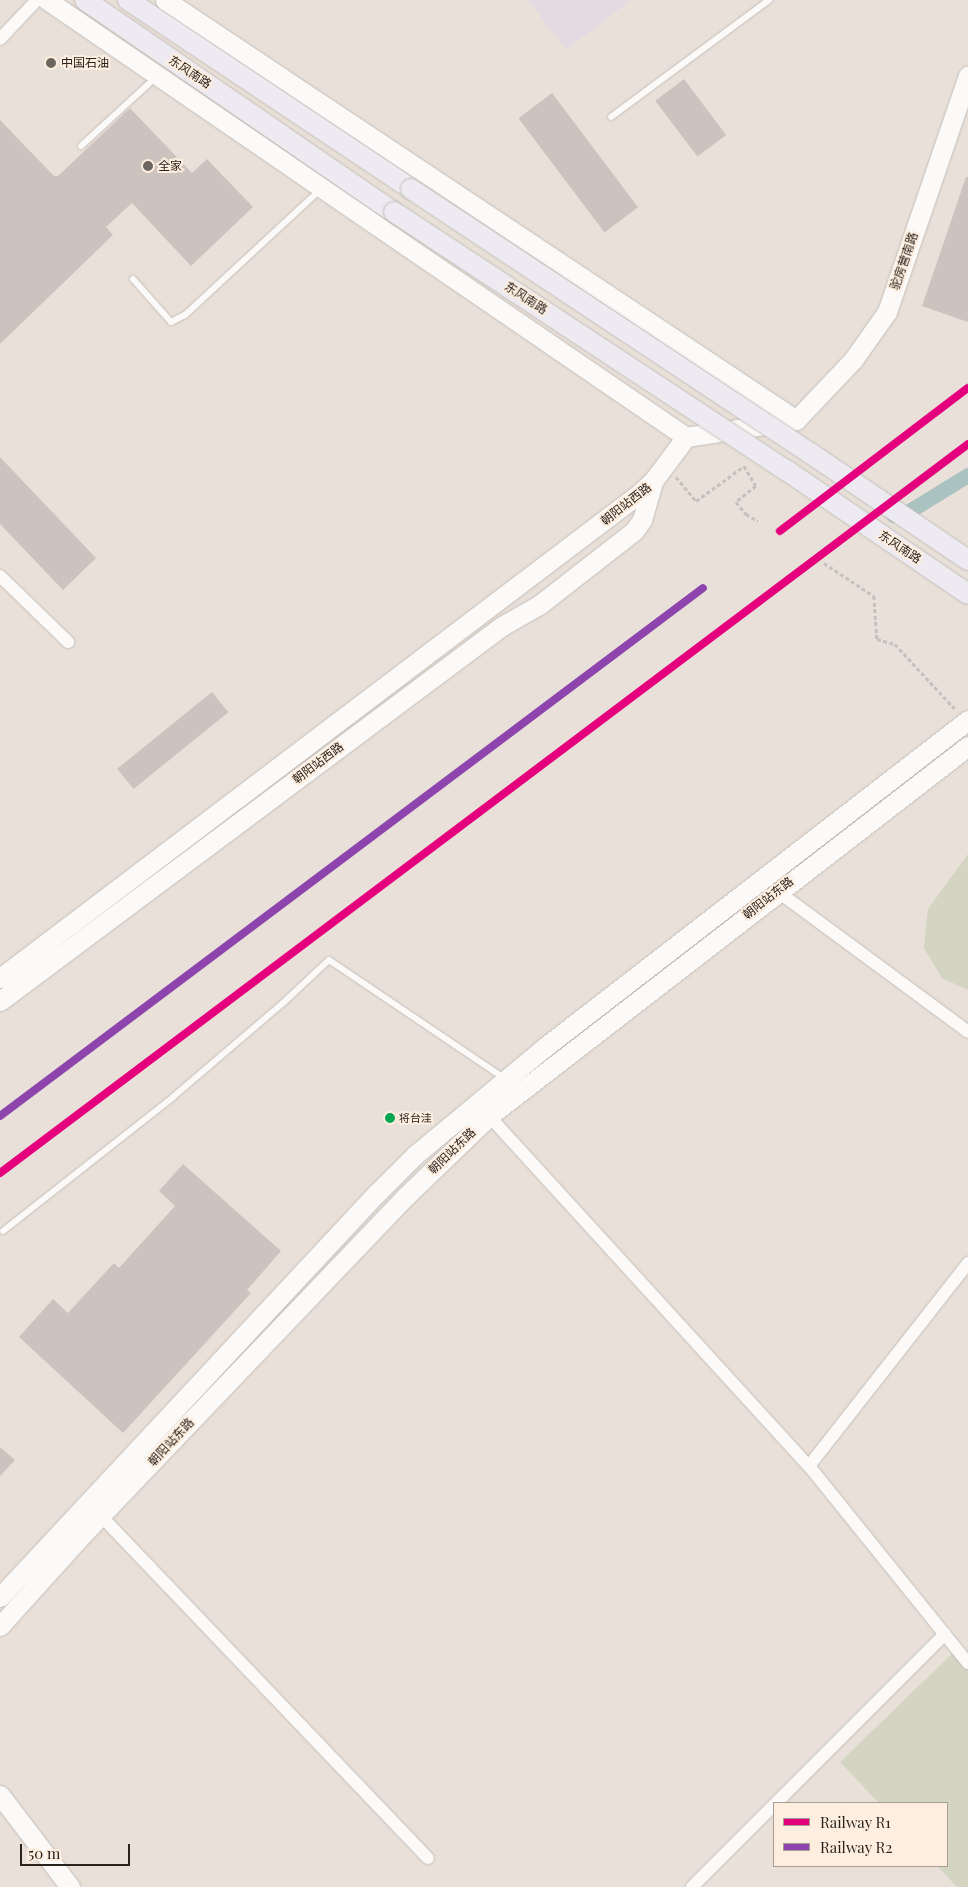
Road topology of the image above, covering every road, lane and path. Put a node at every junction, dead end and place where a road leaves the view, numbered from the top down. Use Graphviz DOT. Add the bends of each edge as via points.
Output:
graph roads {
  1 [pos="37,0"];
  2 [pos="47,0"];
  3 [pos="85,0"];
  4 [pos="128,0"];
  5 [pos="165,0"];
  6 [pos="769,0"];
  7 [pos="0,39"];
  8 [pos="158,75"];
  9 [pos="968,75"];
  10 [pos="611,117"];
  11 [pos="81,146"];
  12 [pos="321,189"];
  13 [pos="133,279"];
  14 [pos="796,420"];
  15 [pos="686,437"];
  16 [pos="666,465"];
  17 [pos="653,481"];
  18 [pos="758,521"];
  19 [pos="968,560"];
  20 [pos="824,563"];
  21 [pos="0,576"];
  22 [pos="968,594"];
  23 [pos="68,642"];
  24 [pos="967,721"];
  25 [pos="968,746"];
  26 [pos="778,891"];
  27 [pos="0,978"];
  28 [pos="0,1001"];
  29 [pos="968,1032"];
  30 [pos="505,1079"];
  31 [pos="489,1116"];
  32 [pos="3,1231"];
  33 [pos="968,1263"];
  34 [pos="809,1466"];
  35 [pos="100,1516"];
  36 [pos="0,1597"];
  37 [pos="0,1626"];
  38 [pos="946,1634"];
  39 [pos="968,1663"];
  40 [pos="0,1795"];
  41 [pos="777,1802"];
  42 [pos="773,1806"];
  43 [pos="428,1858"];
  44 [pos="70,1887"];
  45 [pos="692,1887"];
  1 -- 7 [label="street"];
  2 -- 8 [label="main road"];
  3 -- 22 [label="main road, 东风南路, bridge" via="394,212"];
  4 -- 19 [label="main road, 东风南路, bridge"];
  5 -- 14 [label="main road"];
  6 -- 10 [label="lane"];
  8 -- 11 [label="lane"];
  8 -- 12 [label="main road"];
  9 -- 14 [label="main road, 驼房营南路" via="886,312 853,360"];
  12 -- 13 [label="lane" via="185,315 171,322"];
  12 -- 15 [label="main road"];
  14 -- 15 [label="main road"];
  15 -- 16 [label="main road"];
  16 -- 17 [label="main road"];
  16 -- 18 [label="path" via="696,501 744,466 756,486 736,502 746,514"];
  17 -- 27 [label="main road, 朝阳站西路" via="463,629"];
  17 -- 28 [label="main road, 朝阳站西路" via="642,520 634,531 539,605 502,626"];
  20 -- 24 [label="path" via="874,596 877,639 895,644"];
  21 -- 23 [label="street"];
  24 -- 30 [label="main road, 朝阳站东路"];
  25 -- 26 [label="main road, 朝阳站东路"];
  26 -- 29 [label="street"];
  26 -- 31 [label="main road, 朝阳站东路"];
  30 -- 32 [label="lane" via="329,960 283,1004 173,1097"];
  30 -- 36 [label="main road, 朝阳站东路" via="376,1194"];
  31 -- 34 [label="street"];
  31 -- 35 [label="main road, 朝阳站东路" via="406,1196"];
  33 -- 34 [label="street"];
  34 -- 38 [label="street"];
  35 -- 37 [label="main road, 朝阳站东路"];
  35 -- 43 [label="street"];
  38 -- 39 [label="street"];
  38 -- 41 [label="street"];
  40 -- 44 [label="main road"];
  42 -- 45 [label="street"];
}
